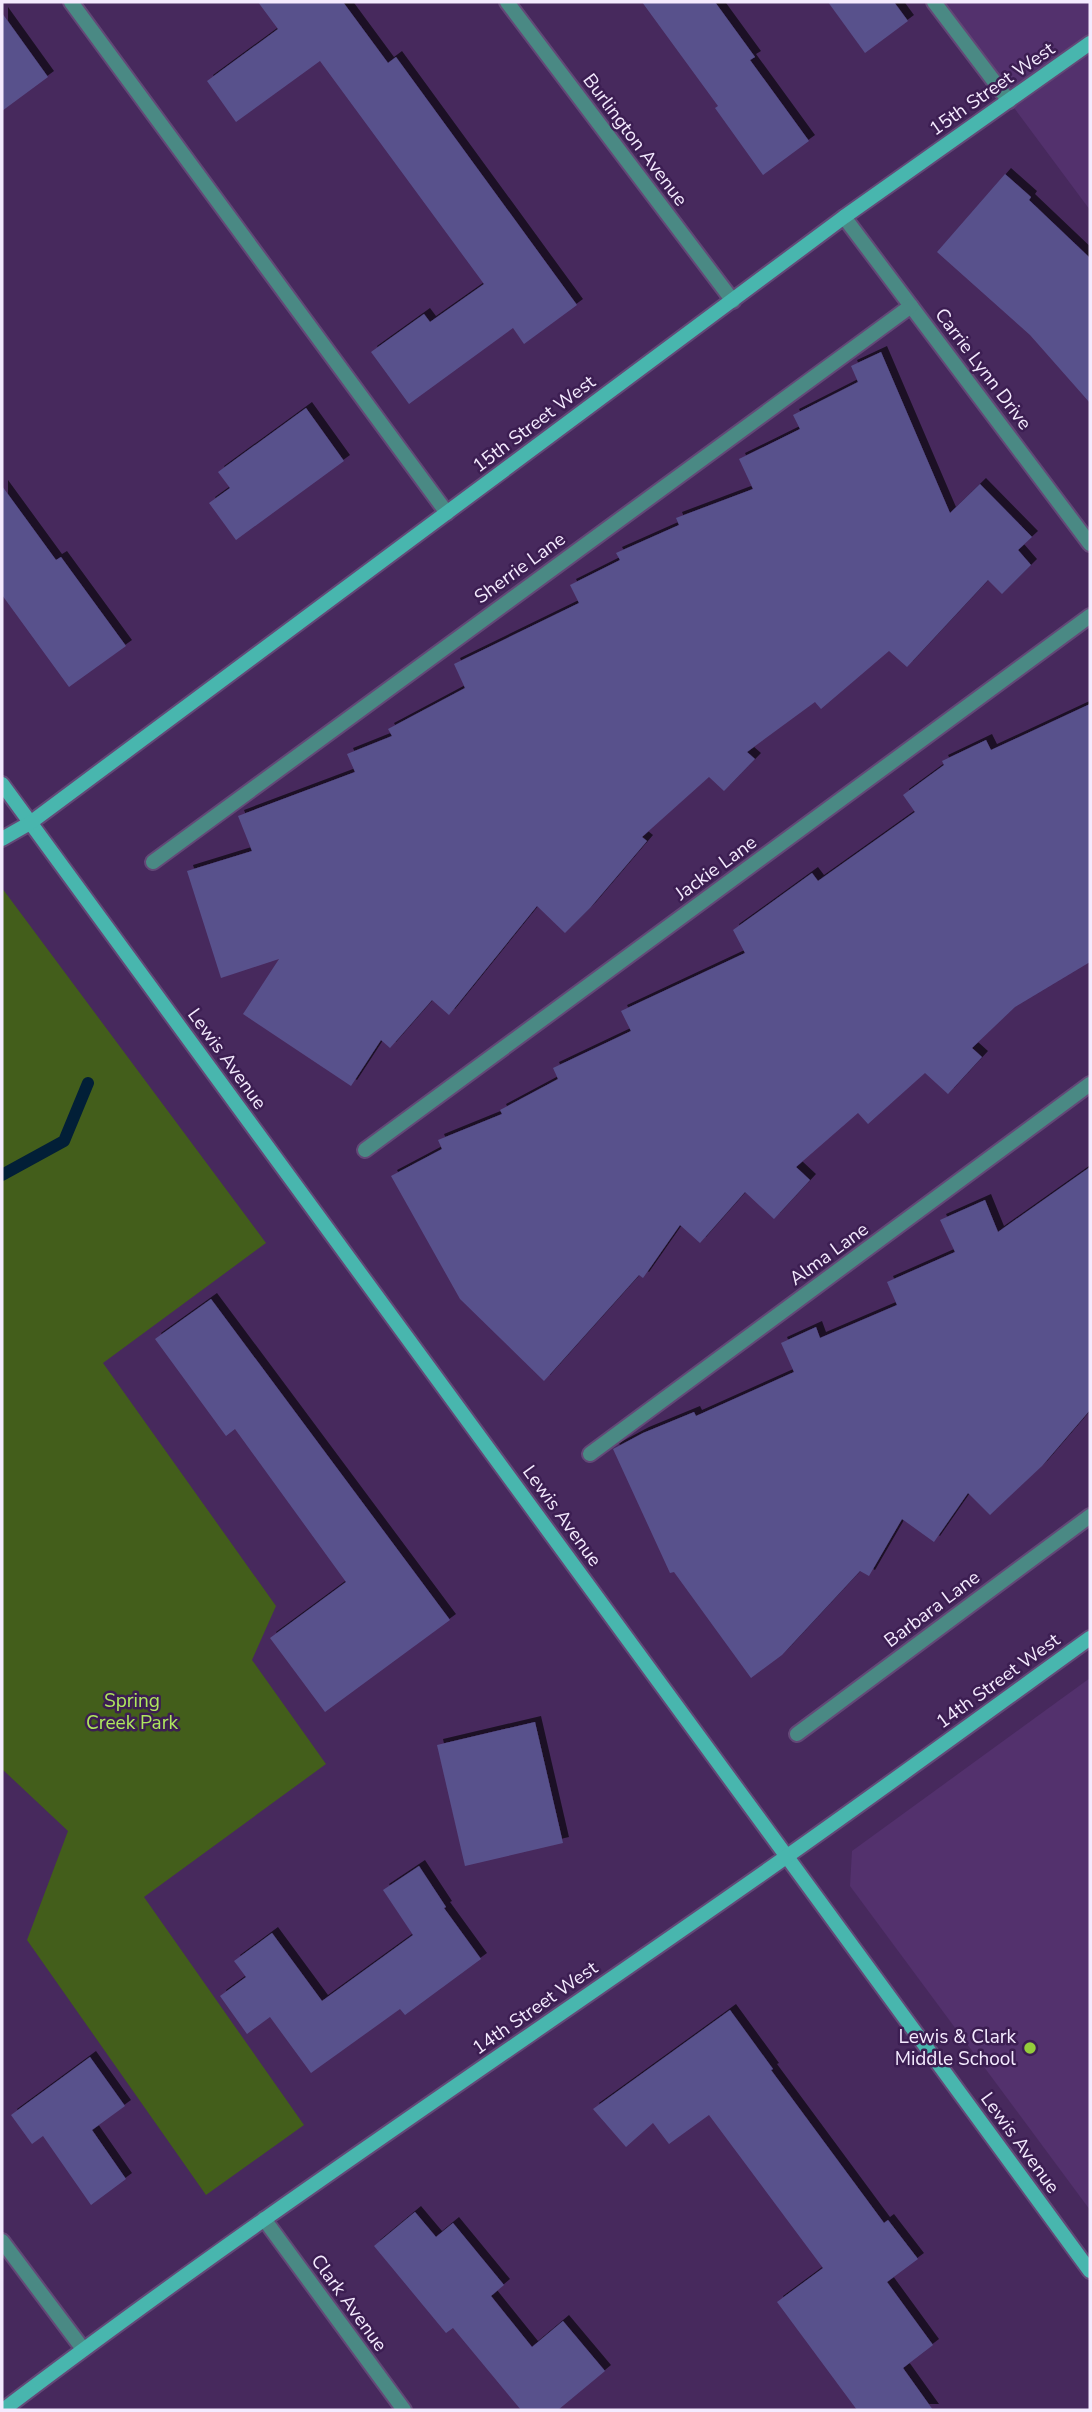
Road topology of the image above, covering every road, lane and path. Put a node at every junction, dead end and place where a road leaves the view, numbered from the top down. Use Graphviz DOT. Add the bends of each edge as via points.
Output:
graph roads {
  1 [pos="71,2"];
  2 [pos="507,2"];
  3 [pos="934,2"];
  4 [pos="1090,43"];
  5 [pos="1009,101"];
  6 [pos="844,217"];
  7 [pos="733,301"];
  8 [pos="911,306"];
  9 [pos="447,513"];
  10 [pos="1090,544"];
  11 [pos="1090,616"];
  12 [pos="2,784"];
  13 [pos="30,823"];
  14 [pos="2,839"];
  15 [pos="153,862"];
  16 [pos="1090,1084"];
  17 [pos="365,1150"];
  18 [pos="590,1454"];
  19 [pos="1090,1516"];
  20 [pos="1090,1638"];
  21 [pos="797,1734"];
  22 [pos="787,1857"];
  23 [pos="264,2219"];
  24 [pos="2,2241"];
  25 [pos="1090,2271"];
  26 [pos="83,2349"];
  27 [pos="3,2410"];
  28 [pos="404,2410"];
  1 -- 9 [label="street"];
  2 -- 7 [label="street, Burlington Avenue"];
  3 -- 5 [label="street"];
  4 -- 5 [label="street, 15th Street West"];
  5 -- 6 [label="street, 15th Street West"];
  6 -- 7 [label="street, 15th Street West"];
  6 -- 8 [label="street, Carrie Lynn Drive"];
  7 -- 9 [label="street, 15th Street West"];
  8 -- 10 [label="street, Carrie Lynn Drive"];
  8 -- 15 [label="street, Sherrie Lane"];
  9 -- 13 [label="street, 15th Street West"];
  11 -- 17 [label="street, Jackie Lane"];
  12 -- 13 [label="street, Lewis Avenue"];
  13 -- 14 [label="street, 15th Street West"];
  13 -- 22 [label="street, Lewis Avenue"];
  16 -- 18 [label="street, Alma Lane"];
  19 -- 21 [label="street, Barbara Lane"];
  20 -- 22 [label="street, 14th Street West"];
  22 -- 23 [label="street, 14th Street West"];
  22 -- 25 [label="street, Lewis Avenue"];
  23 -- 26 [label="street, 14th Street West"];
  23 -- 28 [label="street, Clark Avenue"];
  24 -- 26 [label="street"];
  26 -- 27 [label="street, 14th Street West"];
}
